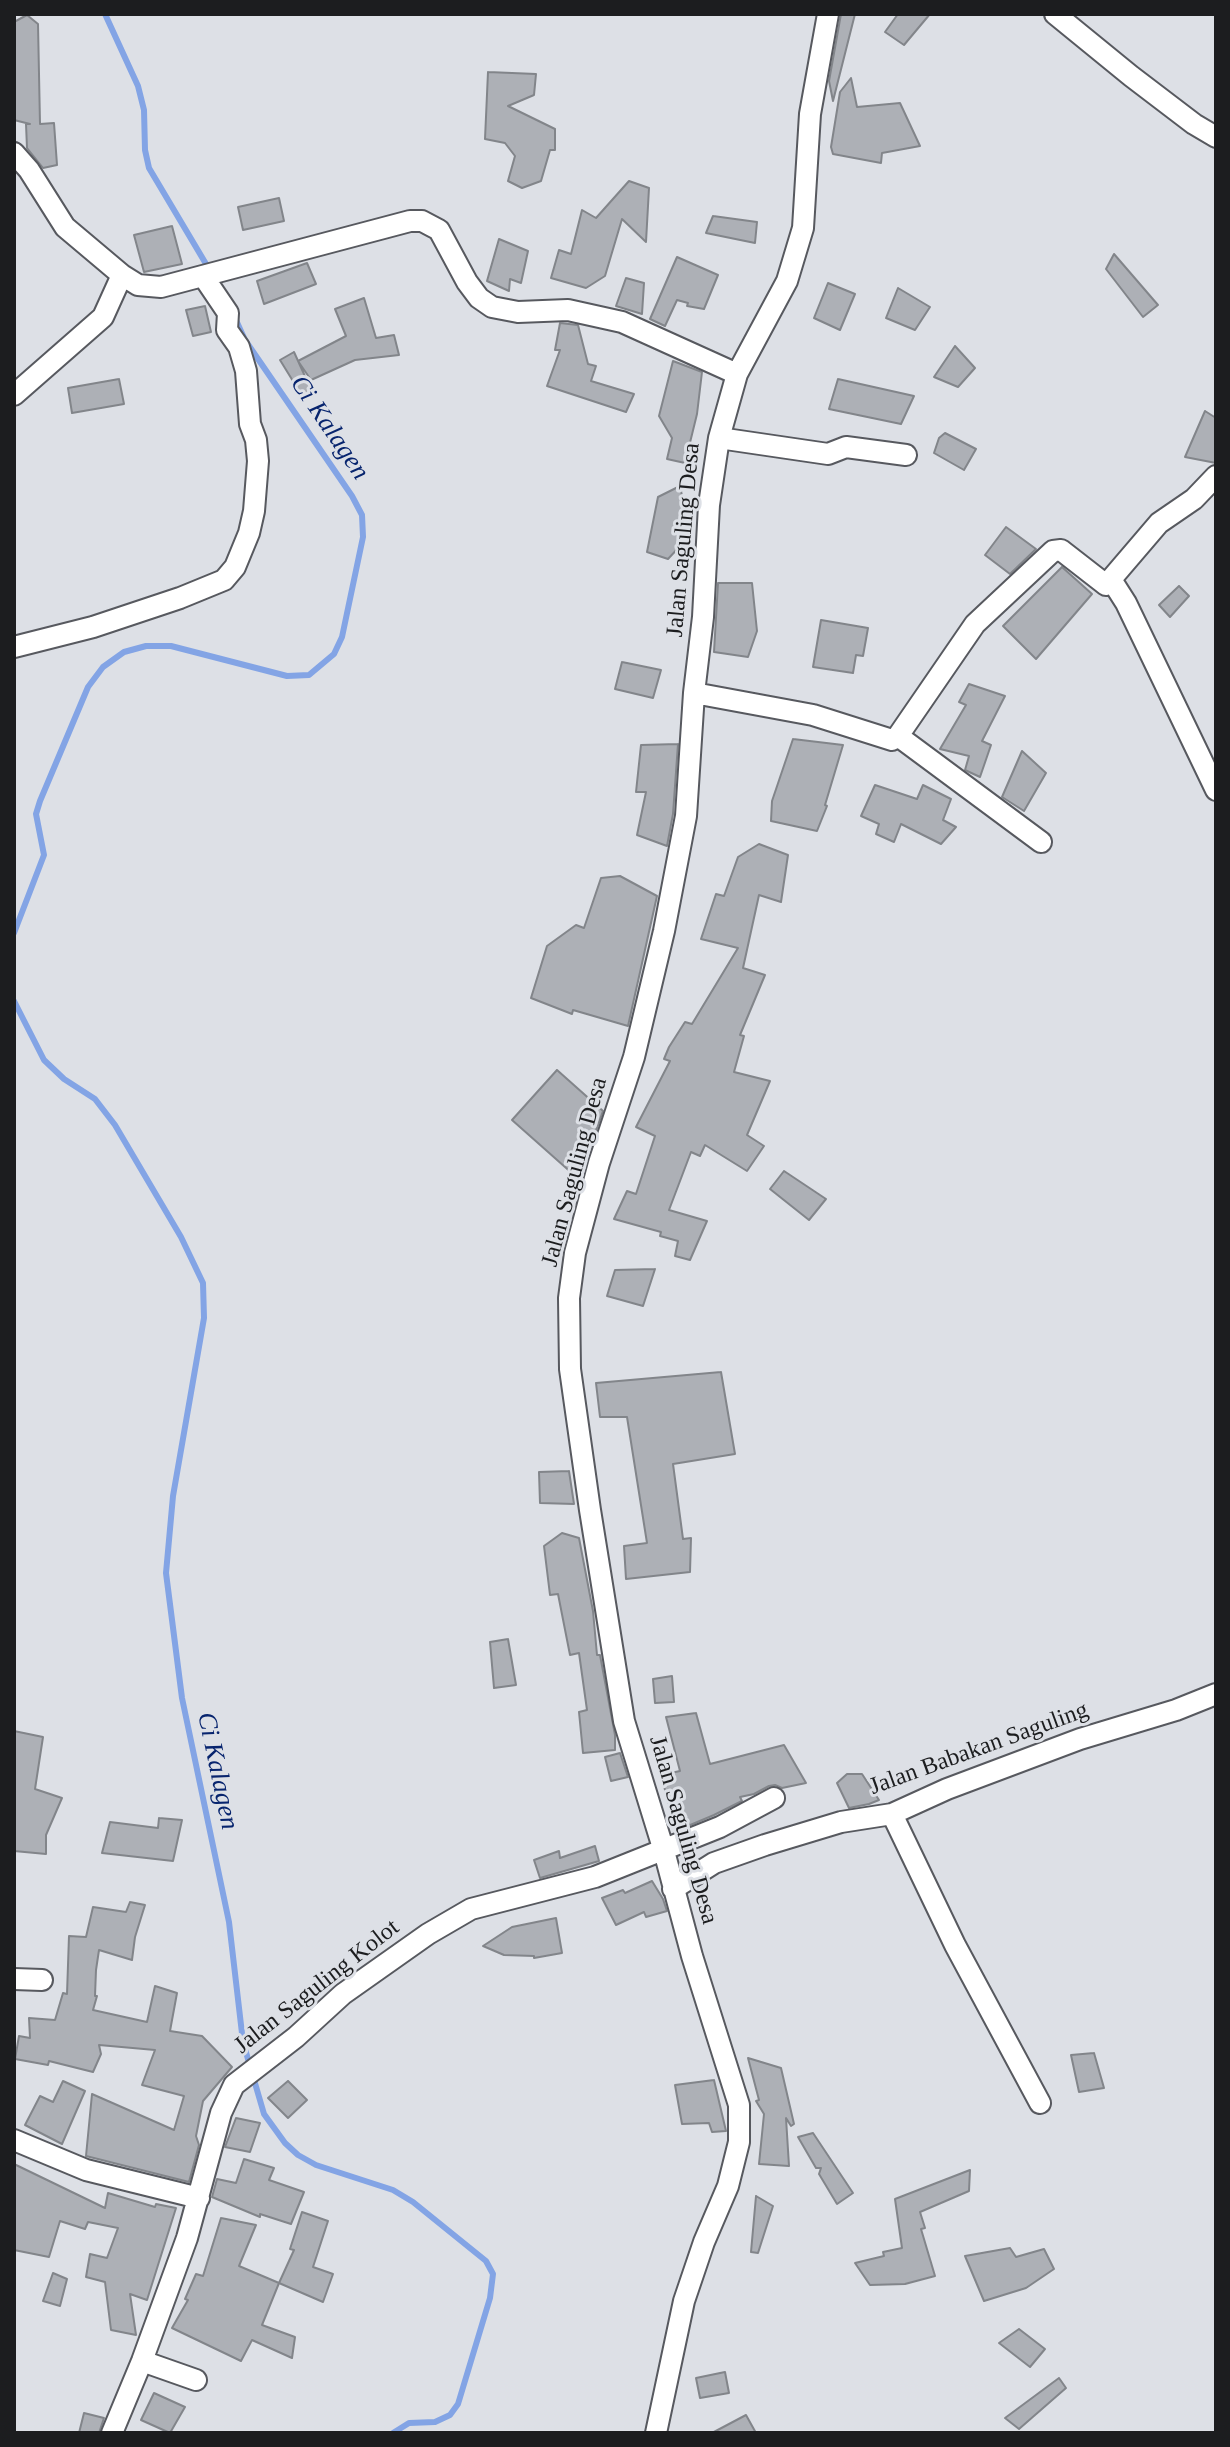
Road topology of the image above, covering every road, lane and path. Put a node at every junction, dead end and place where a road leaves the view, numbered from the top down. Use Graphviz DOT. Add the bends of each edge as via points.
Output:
graph roads {
  1 [pos="828,14"];
  2 [pos="1055,14"];
  3 [pos="1216,137"];
  4 [pos="14,153"];
  5 [pos="209,274"];
  6 [pos="122,275"];
  7 [pos="737,374"];
  8 [pos="14,395"];
  9 [pos="719,438"];
  10 [pos="906,455"];
  11 [pos="1216,476"];
  12 [pos="1112,581"];
  13 [pos="14,647"];
  14 [pos="694,693"];
  15 [pos="898,736"];
  16 [pos="1216,790"];
  17 [pos="1041,842"];
  18 [pos="1216,1694"];
  19 [pos="774,1798"];
  20 [pos="892,1814"];
  21 [pos="664,1851"];
  22 [pos="673,1889"];
  23 [pos="14,1979"];
  24 [pos="42,1980"];
  25 [pos="1040,2103"];
  26 [pos="14,2140"];
  27 [pos="199,2198"];
  28 [pos="142,2361"];
  29 [pos="196,2380"];
  30 [pos="112,2433"];
  31 [pos="656,2433"];
  1 -- 7 [label="street, Jalan Saguling Desa" via="810,114 803,228 787,281"];
  2 -- 3 [label="street"];
  4 -- 6 [label="street" via="65,227"];
  5 -- 6 [label="street" via="161,287 138,285"];
  5 -- 7 [label="street" via="422,221 439,230 467,282 492,307 568,310 622,322"];
  5 -- 13 [label="street" via="246,371 258,461 254,511 235,567 224,580 180,598"];
  6 -- 8 [label="street" via="103,317"];
  7 -- 9 [label="street, Jalan Saguling Desa"];
  9 -- 10 [label="street" via="828,454 846,447"];
  9 -- 14 [label="street, Jalan Saguling Desa"];
  11 -- 12 [label="street" via="1159,523"];
  12 -- 15 [label="street" via="1104,584 1061,550 1053,551 975,624"];
  12 -- 16 [label="street"];
  14 -- 15 [label="street" via="813,715 889,740"];
  14 -- 21 [label="street, Jalan Saguling Desa" via="686,816 664,931 634,1057 579,1238 569,1298 570,1369 624,1721"];
  15 -- 17 [label="street"];
  18 -- 20 [label="street, Jalan Babakan Saguling" via="1080,1739"];
  19 -- 21 [label="street, Jalan Saguling Kolot"];
  20 -- 22 [label="street, Jalan Babakan Saguling" via="841,1822 765,1845 714,1863"];
  20 -- 25 [label="street"];
  21 -- 22 [label="street, Jalan Saguling Desa"];
  21 -- 27 [label="street, Jalan Saguling Kolot" via="595,1877 471,1909 343,1994 234,2085 221,2113"];
  22 -- 31 [label="street, Jalan Saguling Desa" via="739,2105 739,2142 684,2301"];
  23 -- 24 [label="street"];
  26 -- 27 [label="street" via="86,2170"];
  27 -- 28 [label="street, Jalan Saguling Kolot"];
  28 -- 29 [label="street"];
  28 -- 30 [label="street, Jalan Saguling Kolot"];
}
